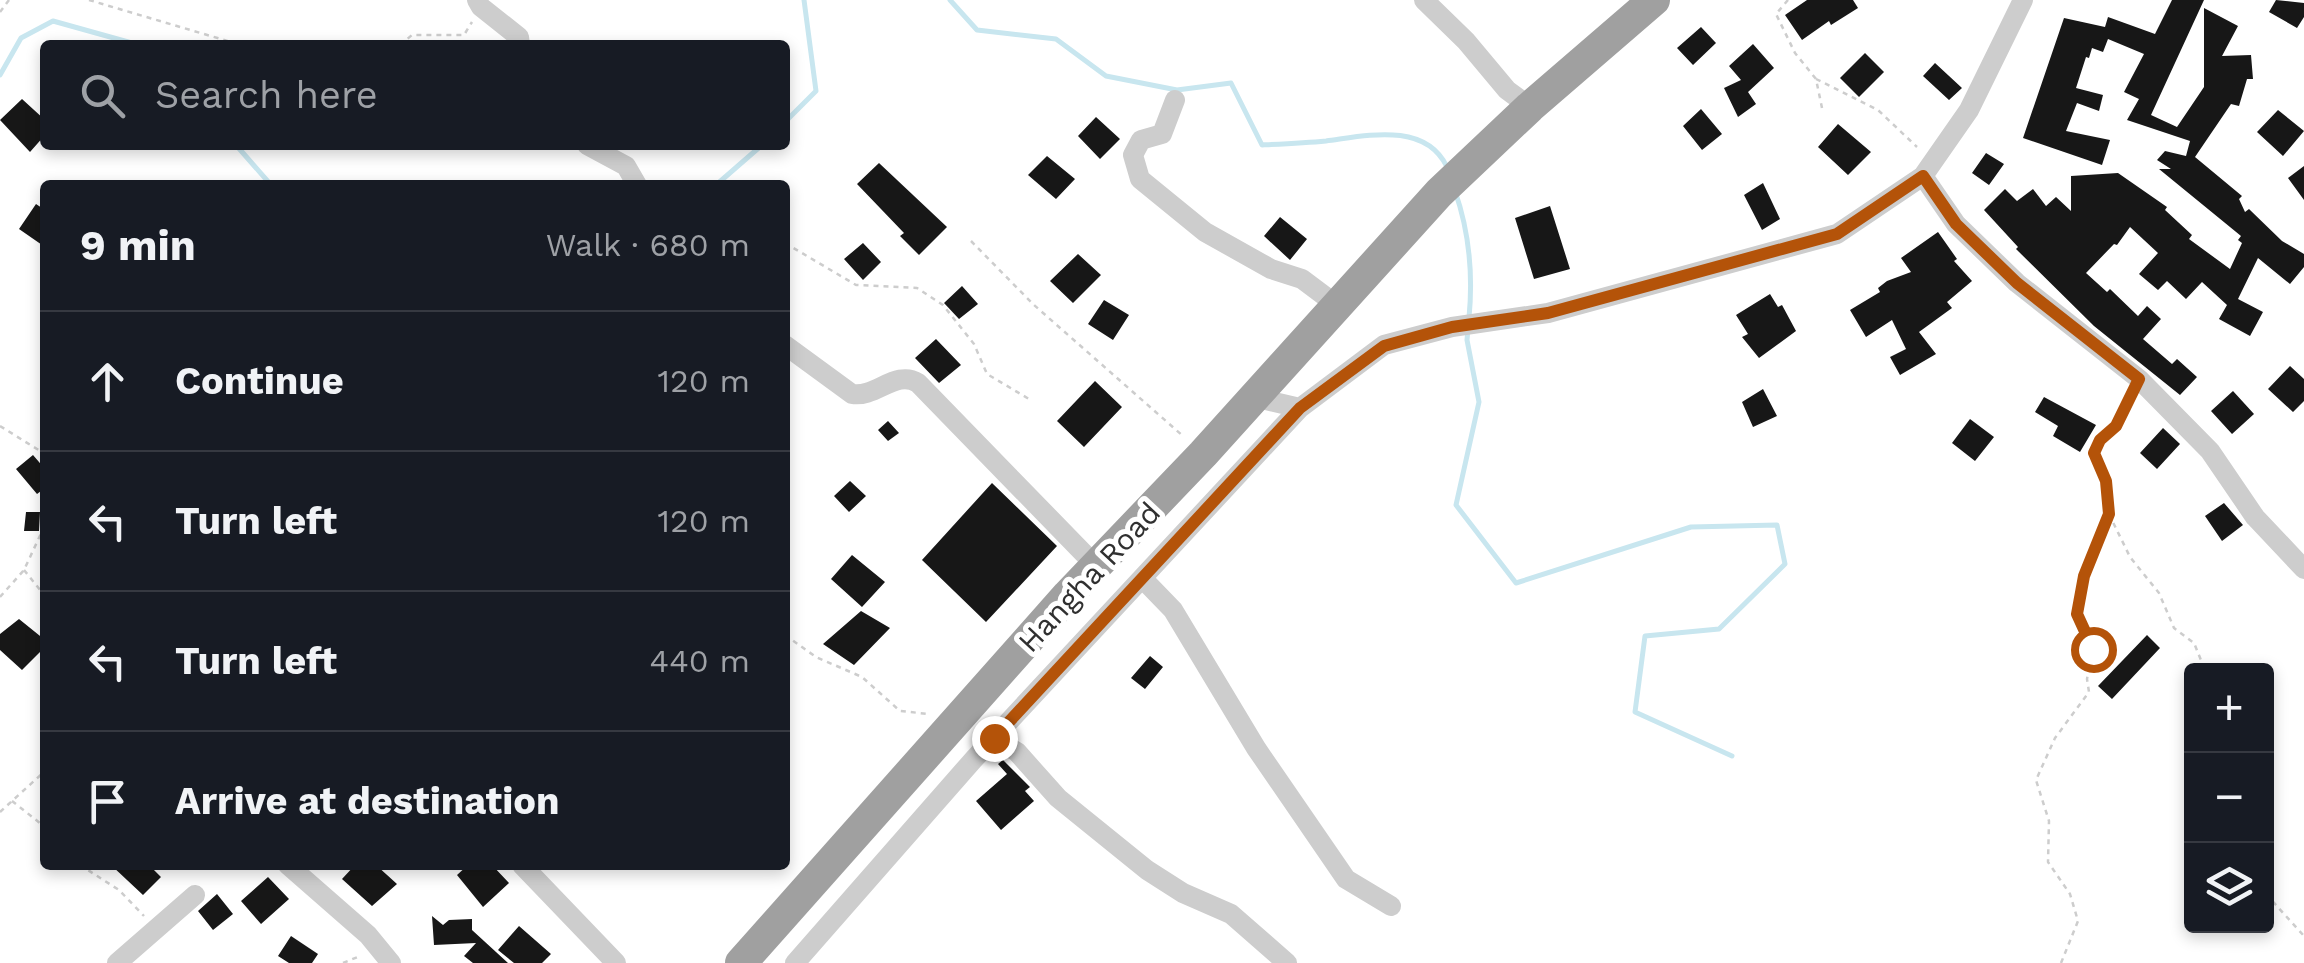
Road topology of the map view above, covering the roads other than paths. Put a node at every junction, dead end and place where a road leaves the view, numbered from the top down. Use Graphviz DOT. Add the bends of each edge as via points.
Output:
graph roads {
  1 [pos="1424,0"];
  2 [pos="1654,0"];
  3 [pos="2023,0"];
  4 [pos="479,4"];
  5 [pos="519,40"];
  6 [pos="1175,100"];
  7 [pos="1530,107"];
  8 [pos="596,150"];
  9 [pos="1928,169"];
  10 [pos="634,180"];
  11 [pos="1338,306"];
  12 [pos="790,349"];
  13 [pos="1254,397"];
  14 [pos="1300,408"];
  15 [pos="1096,567"];
  16 [pos="2304,569"];
  17 [pos="1143,579"];
  18 [pos="994,738"];
  19 [pos="294,870"];
  20 [pos="527,870"];
  21 [pos="195,895"];
  22 [pos="1391,906"];
  23 [pos="117,963"];
  24 [pos="391,963"];
  25 [pos="616,963"];
  26 [pos="741,963"];
  27 [pos="795,963"];
  28 [pos="1286,963"];
  1 -- 7 [label="street" via="1506,90"];
  2 -- 7 [label="highway, Hangha Road"];
  3 -- 9 [label="street" via="1969,110"];
  4 -- 5 [label="street"];
  6 -- 11 [label="street" via="1162,134 1141,140 1133,155 1140,179 1204,232 1302,280"];
  7 -- 11 [label="highway, Hangha Road" via="1466,165"];
  8 -- 10 [label="street" via="626,166"];
  9 -- 14 [label="street" via="1837,234 1548,313 1452,327 1384,346"];
  9 -- 16 [label="street" via="1956,224 2017,283 2139,379 2210,450 2255,517"];
  11 -- 13 [label="highway, Hangha Road"];
  12 -- 15 [label="street" via="852,394 911,378"];
  13 -- 14 [label="street"];
  13 -- 15 [label="highway, Hangha Road"];
  14 -- 17 [label="street"];
  15 -- 26 [label="highway, Hangha Road"];
  17 -- 18 [label="street"];
  17 -- 22 [label="street" via="1173,610 1346,879"];
  18 -- 27 [label="street"];
  18 -- 28 [label="street" via="1147,870 1231,914"];
  19 -- 24 [label="street"];
  20 -- 25 [label="street"];
  21 -- 23 [label="street"];
}
